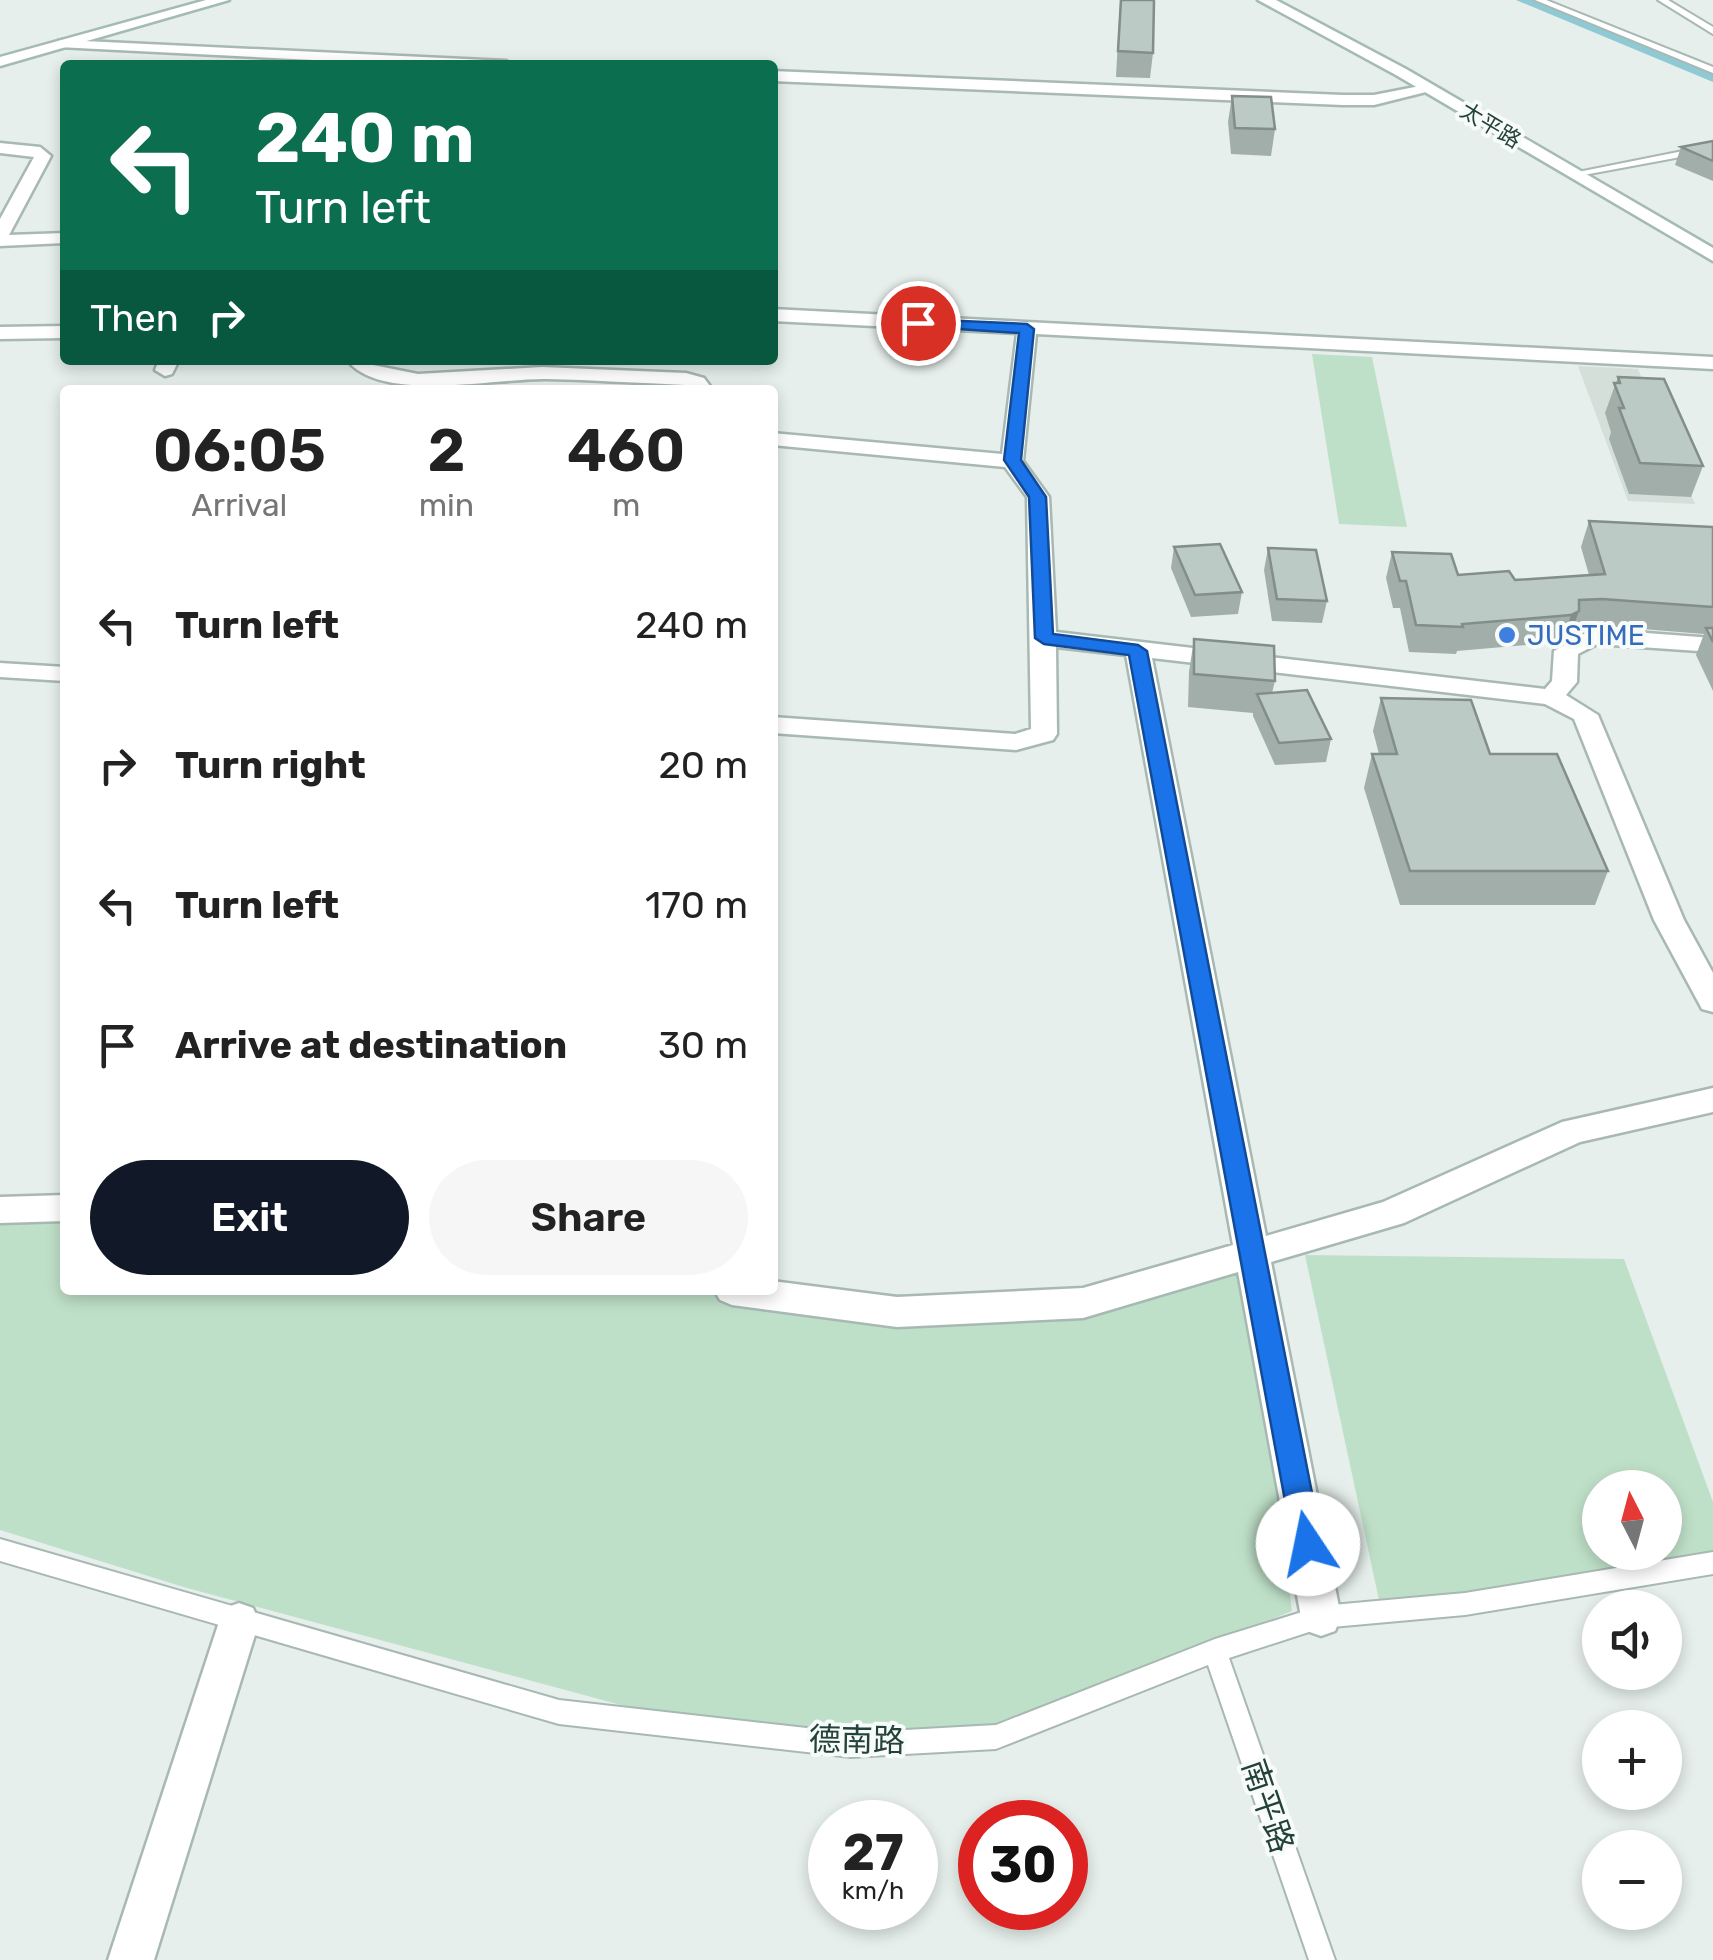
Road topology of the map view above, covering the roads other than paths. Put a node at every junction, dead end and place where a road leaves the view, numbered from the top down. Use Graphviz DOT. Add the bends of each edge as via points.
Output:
graph roads {
  1 [pos="222,0"];
  2 [pos="1265,0"];
  3 [pos="1539,0"];
  4 [pos="1662,0"];
  5 [pos="1713,31"];
  6 [pos="63,44"];
  7 [pos="401,60"];
  8 [pos="0,62"];
  9 [pos="1712,69"];
  10 [pos="778,76"];
  11 [pos="1430,89"];
  12 [pos="0,148"];
  13 [pos="1713,148"];
  14 [pos="1574,174"];
  15 [pos="0,238"];
  16 [pos="60,238"];
  17 [pos="1713,256"];
  18 [pos="778,315"];
  19 [pos="1027,329"];
  20 [pos="60,332"];
  21 [pos="0,334"];
  22 [pos="1713,362"];
  23 [pos="362,365"];
  24 [pos="417,385"];
  25 [pos="699,385"];
  26 [pos="778,440"];
  27 [pos="1012,460"];
  28 [pos="1044,638"];
  29 [pos="1713,645"];
  30 [pos="1138,651"];
  31 [pos="0,670"];
  32 [pos="60,674"];
  33 [pos="1551,698"];
  34 [pos="778,725"];
  35 [pos="1713,1000"];
  36 [pos="1713,1100"];
  37 [pos="60,1208"];
  38 [pos="0,1210"];
  39 [pos="1253,1254"];
  40 [pos="770,1295"];
  41 [pos="0,1550"];
  42 [pos="1713,1563"];
  43 [pos="1321,1617"];
  44 [pos="239,1622"];
  45 [pos="1215,1651"];
  46 [pos="132,1960"];
  47 [pos="1322,1960"];
  1 -- 6 [label="street"];
  2 -- 11 [label="street, 太平路"];
  3 -- 9 [label="lane"];
  4 -- 5 [label="lane"];
  6 -- 7 [label="street"];
  6 -- 8 [label="street"];
  10 -- 11 [label="street" via="1344,100"];
  11 -- 14 [label="street, 太平路"];
  12 -- 15 [label="street" via="43,156"];
  13 -- 14 [label="lane"];
  14 -- 17 [label="street, 太平路"];
  15 -- 16 [label="street"];
  18 -- 19 [label="street"];
  19 -- 22 [label="street"];
  19 -- 27 [label="street"];
  20 -- 21 [label="street"];
  23 -- 24 [label="street"];
  24 -- 25 [label="street" via="600,374"];
  26 -- 27 [label="street"];
  27 -- 28 [label="street" via="1038,497"];
  28 -- 30 [label="street"];
  28 -- 34 [label="street" via="1044,734 1038,738 1016,742"];
  29 -- 33 [label="street" via="1593,636 1566,650 1564,682"];
  30 -- 33 [label="street"];
  30 -- 39 [label="street"];
  31 -- 32 [label="street"];
  33 -- 35 [label="street" via="1585,715 1669,920"];
  36 -- 39 [label="street" via="1574,1131 1392,1213"];
  37 -- 38 [label="street"];
  39 -- 40 [label="street" via="1083,1303 897,1312"];
  39 -- 43 [label="street"];
  41 -- 44 [label="lane, 德南路"];
  42 -- 43 [label="lane, 德南路" via="1465,1604"];
  43 -- 45 [label="lane, 德南路"];
  44 -- 45 [label="lane, 德南路" via="559,1712 851,1745 996,1738"];
  44 -- 46 [label="street"];
  45 -- 47 [label="lane, 南平路"];
}
